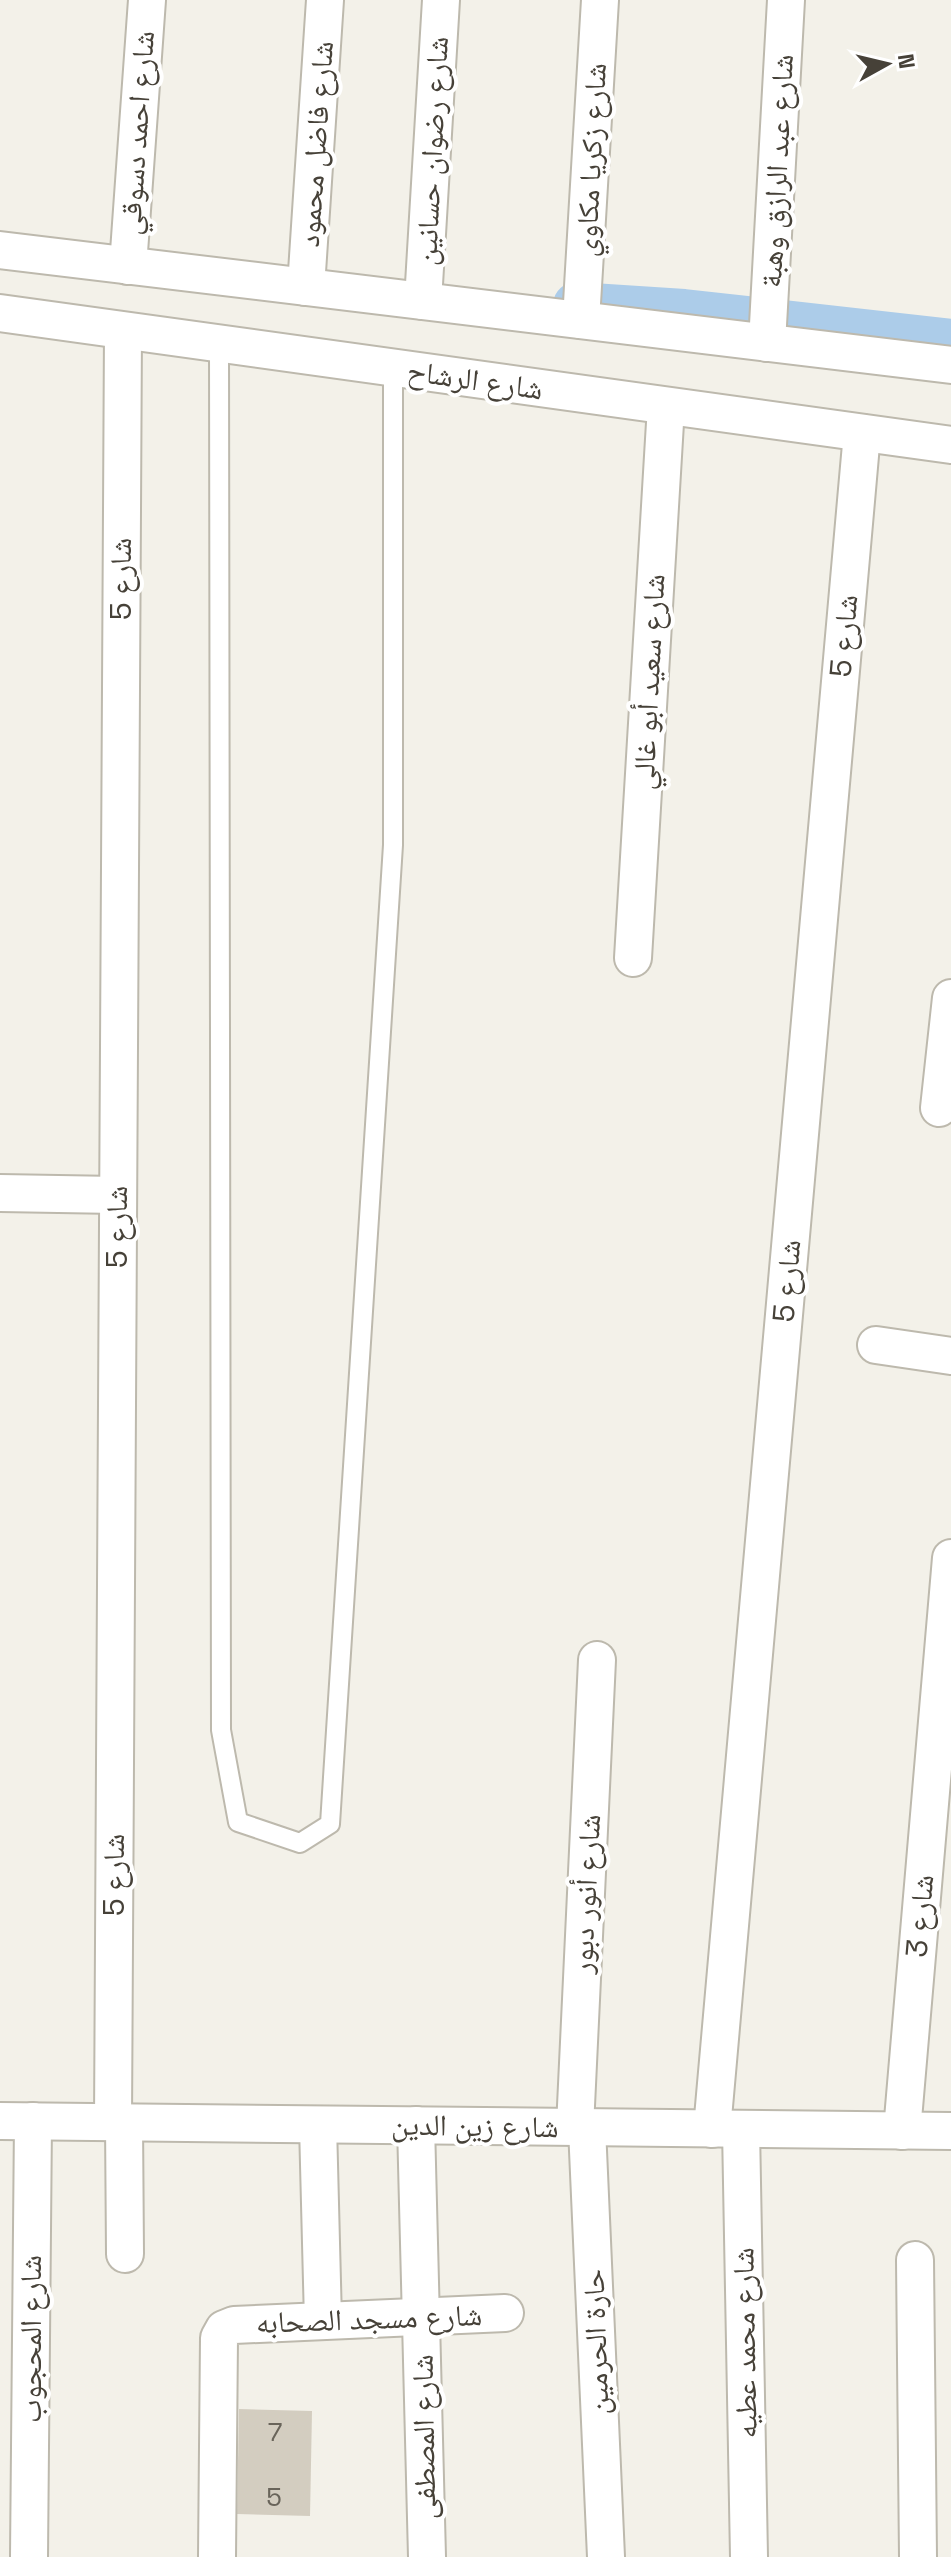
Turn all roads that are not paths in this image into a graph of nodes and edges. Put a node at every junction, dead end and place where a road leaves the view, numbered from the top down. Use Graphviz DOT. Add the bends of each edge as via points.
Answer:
graph roads {
  1 [pos="147,0"];
  2 [pos="325,0"];
  3 [pos="441,0"];
  4 [pos="600,0"];
  5 [pos="786,0"];
  6 [pos="0,250"];
  7 [pos="128,266"];
  8 [pos="306,287"];
  9 [pos="423,301"];
  10 [pos="0,313"];
  11 [pos="581,320"];
  12 [pos="123,331"];
  13 [pos="767,343"];
  14 [pos="219,345"];
  15 [pos="951,358"];
  16 [pos="951,364"];
  17 [pos="393,369"];
  18 [pos="666,406"];
  19 [pos="862,433"];
  20 [pos="951,445"];
  21 [pos="633,958"];
  22 [pos="951,998"];
  23 [pos="939,1108"];
  24 [pos="0,1193"];
  25 [pos="117,1195"];
  26 [pos="876,1345"];
  27 [pos="951,1356"];
  28 [pos="951,1558"];
  29 [pos="597,1660"];
  30 [pos="16,2121"];
  31 [pos="118,2122"];
  32 [pos="318,2125"];
  33 [pos="416,2125"];
  34 [pos="581,2128"];
  35 [pos="727,2129"];
  36 [pos="902,2131"];
  37 [pos="951,2131"];
  38 [pos="125,2254"];
  39 [pos="915,2260"];
  40 [pos="505,2313"];
  41 [pos="421,2317"];
  42 [pos="323,2321"];
  43 [pos="29,2557"];
  44 [pos="217,2557"];
  45 [pos="427,2557"];
  46 [pos="606,2557"];
  47 [pos="749,2557"];
  48 [pos="918,2557"];
  1 -- 7 [label="street, شارع احمد دسوقي"];
  2 -- 8 [label="street, شارع فاضل محمود"];
  3 -- 9 [label="street, شارع رضوان حسانين"];
  4 -- 11 [label="street, شارع زكريا مكاوي"];
  5 -- 13 [label="street, شارع عبد الرازق وهبة"];
  6 -- 7 [label="street"];
  7 -- 8 [label="street"];
  8 -- 9 [label="street"];
  9 -- 11 [label="street"];
  10 -- 12 [label="street, شارع الرشاح"];
  11 -- 13 [label="street"];
  12 -- 14 [label="street, شارع الرشاح"];
  12 -- 25 [label="street, شارع 5"];
  13 -- 16 [label="street"];
  14 -- 17 [label="street, شارع الرشاح"];
  14 -- 17 [label="lane" via="221,1730 238,1822 300,1843 330,1824 393,845"];
  15 -- 16 [label="street"];
  17 -- 18 [label="street, شارع الرشاح"];
  18 -- 19 [label="street, شارع الرشاح"];
  18 -- 21 [label="street, شارع سعيد أبو غالي"];
  19 -- 20 [label="street, شارع الرشاح"];
  19 -- 35 [label="street, شارع 5"];
  22 -- 23 [label="street"];
  24 -- 25 [label="street"];
  25 -- 31 [label="street, شارع 5"];
  26 -- 27 [label="street"];
  28 -- 36 [label="street, شارع 3"];
  29 -- 34 [label="street, شارع أنور دبور"];
  30 -- 31 [label="street, شارع زين الدين"];
  30 -- 43 [label="street, شارع المحجوب"];
  31 -- 32 [label="street, شارع زين الدين"];
  31 -- 38 [label="street, شارع 5"];
  32 -- 33 [label="street, شارع زين الدين"];
  32 -- 42 [label="street"];
  33 -- 34 [label="street, شارع زين الدين"];
  33 -- 41 [label="street, شارع المصطفى"];
  34 -- 35 [label="street, شارع زين الدين"];
  34 -- 46 [label="street, حارة الحرمين"];
  35 -- 36 [label="street, شارع زين الدين"];
  35 -- 47 [label="street, شارع محمد عطيه"];
  36 -- 37 [label="street, شارع زين الدين"];
  39 -- 48 [label="street"];
  40 -- 41 [label="street, شارع مسجد الصحابه"];
  41 -- 42 [label="street, شارع مسجد الصحابه"];
  41 -- 45 [label="street, شارع المصطفى"];
  42 -- 44 [label="street, شارع مسجد الصحابه" via="234,2325 220,2333"];
}
